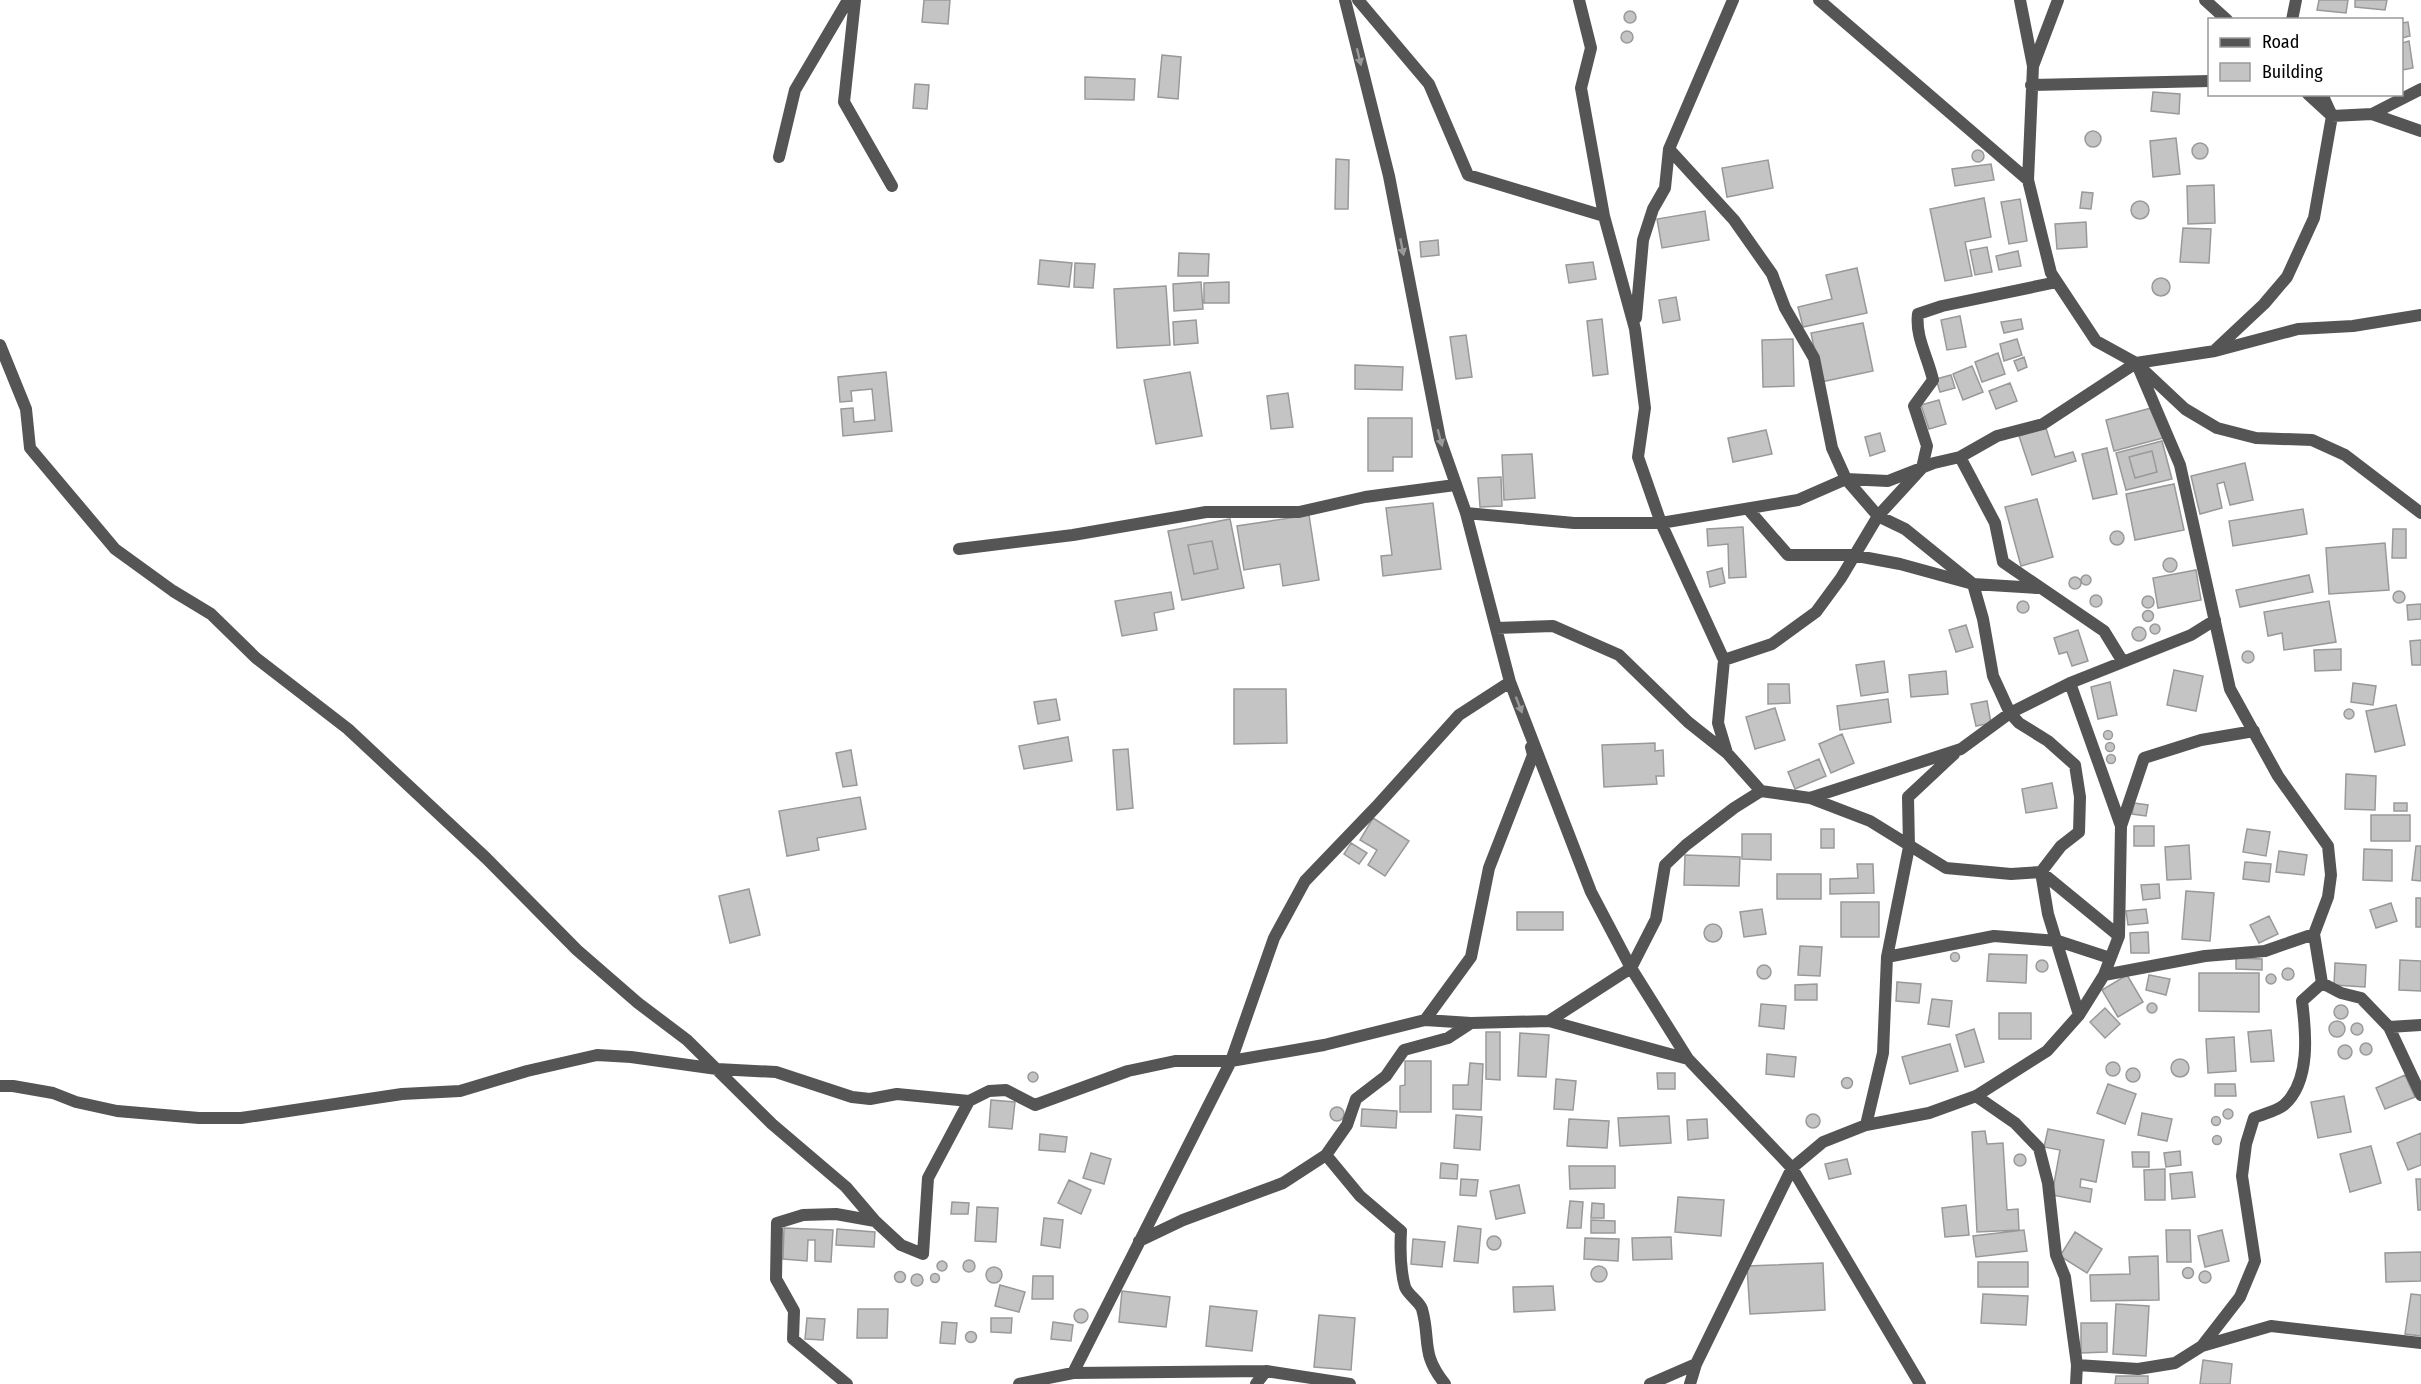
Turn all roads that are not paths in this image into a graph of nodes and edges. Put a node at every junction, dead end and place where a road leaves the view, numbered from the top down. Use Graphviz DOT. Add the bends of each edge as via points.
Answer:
graph roads {
  1 [pos="848,0"];
  2 [pos="855,0"];
  3 [pos="1345,0"];
  4 [pos="1358,0"];
  5 [pos="1579,0"];
  6 [pos="1733,0"];
  7 [pos="1819,0"];
  8 [pos="2020,0"];
  9 [pos="2058,0"];
  10 [pos="2205,0"];
  11 [pos="2296,0"];
  12 [pos="2225,18"];
  13 [pos="2292,18"];
  14 [pos="2032,66"];
  15 [pos="2208,81"];
  16 [pos="2031,85"];
  17 [pos="2421,89"];
  18 [pos="2310,96"];
  19 [pos="2323,96"];
  20 [pos="2372,114"];
  21 [pos="2332,116"];
  22 [pos="2421,131"];
  23 [pos="1669,149"];
  24 [pos="779,157"];
  25 [pos="2028,180"];
  26 [pos="892,186"];
  27 [pos="1604,216"];
  28 [pos="2057,282"];
  29 [pos="2421,315"];
  30 [pos="1635,329"];
  31 [pos="0,345"];
  32 [pos="2215,351"];
  33 [pos="2136,363"];
  34 [pos="1960,457"];
  35 [pos="1922,468"];
  36 [pos="1846,479"];
  37 [pos="1455,485"];
  38 [pos="1748,509"];
  39 [pos="1466,513"];
  40 [pos="2421,513"];
  41 [pos="1878,516"];
  42 [pos="1661,523"];
  43 [pos="959,549"];
  44 [pos="1852,555"];
  45 [pos="1972,584"];
  46 [pos="2037,588"];
  47 [pos="2215,620"];
  48 [pos="1496,628"];
  49 [pos="1725,660"];
  50 [pos="2123,662"];
  51 [pos="1510,682"];
  52 [pos="2070,683"];
  53 [pos="2010,713"];
  54 [pos="1528,730"];
  55 [pos="2254,731"];
  56 [pos="1961,749"];
  57 [pos="1726,753"];
  58 [pos="1761,791"];
  59 [pos="1810,798"];
  60 [pos="2121,826"];
  61 [pos="1909,847"];
  62 [pos="2041,872"];
  63 [pos="2314,934"];
  64 [pos="2119,936"];
  65 [pos="2058,941"];
  66 [pos="1887,957"];
  67 [pos="2110,958"];
  68 [pos="1631,968"];
  69 [pos="2104,975"];
  70 [pos="2322,983"];
  71 [pos="2079,1015"];
  72 [pos="1425,1020"];
  73 [pos="1549,1021"];
  74 [pos="1471,1023"];
  75 [pos="2421,1026"];
  76 [pos="2388,1027"];
  77 [pos="1688,1059"];
  78 [pos="1231,1061"];
  79 [pos="717,1069"];
  80 [pos="0,1086"];
  81 [pos="2421,1095"];
  82 [pos="1976,1096"];
  83 [pos="969,1101"];
  84 [pos="1866,1125"];
  85 [pos="1326,1155"];
  86 [pos="1792,1168"];
  87 [pos="874,1221"];
  88 [pos="1139,1241"];
  89 [pos="2421,1343"];
  90 [pos="2202,1346"];
  91 [pos="1696,1364"];
  92 [pos="2077,1365"];
  93 [pos="1266,1371"];
  94 [pos="1073,1373"];
  95 [pos="1137,1379"];
  96 [pos="846,1384"];
  97 [pos="1019,1384"];
  98 [pos="1256,1384"];
  99 [pos="1350,1384"];
  100 [pos="1444,1384"];
  101 [pos="1650,1384"];
  102 [pos="1690,1384"];
  103 [pos="1920,1384"];
  104 [pos="2076,1384"];
  1 -- 24 [label="street" via="795,90"];
  2 -- 26 [label="street" via="844,102"];
  3 -- 37 [label="street, one-way" via="1389,176 1440,439"];
  4 -- 27 [label="street" via="1429,84 1468,175"];
  5 -- 27 [label="street" via="1591,48 1581,88"];
  6 -- 23 [label="street"];
  7 -- 25 [label="street"];
  8 -- 14 [label="street"];
  9 -- 14 [label="street"];
  10 -- 12 [label="street"];
  11 -- 13 [label="street"];
  14 -- 16 [label="street"];
  15 -- 16 [label="street"];
  16 -- 25 [label="street"];
  17 -- 20 [label="street"];
  18 -- 21 [label="street"];
  19 -- 21 [label="street"];
  20 -- 21 [label="street"];
  20 -- 22 [label="street"];
  21 -- 32 [label="street" via="2314,218 2287,277"];
  23 -- 30 [label="street" via="1665,188 1643,240"];
  23 -- 36 [label="street" via="1734,220 1772,274 1785,309 1814,358 1832,448"];
  25 -- 28 [label="street" via="2051,273"];
  27 -- 30 [label="street"];
  28 -- 33 [label="street" via="2096,341"];
  28 -- 35 [label="street" via="1918,314 1916,331 1933,381 1914,406 1927,446"];
  29 -- 32 [label="street" via="2353,326 2298,329"];
  30 -- 42 [label="street" via="1645,408 1638,457"];
  31 -- 79 [label="street" via="26,409 30,448 116,549 172,591 211,614 256,658 348,729 486,858 577,950"];
  32 -- 33 [label="street"];
  33 -- 34 [label="street" via="2043,424 1997,436"];
  33 -- 40 [label="street" via="2185,409 2217,428 2256,438 2312,440 2345,455"];
  33 -- 47 [label="street" via="2180,465"];
  34 -- 35 [label="street"];
  34 -- 46 [label="street" via="1995,523 2003,562"];
  35 -- 36 [label="street" via="1888,481"];
  35 -- 41 [label="street"];
  36 -- 38 [label="street" via="1798,500"];
  36 -- 41 [label="street"];
  37 -- 39 [label="street"];
  37 -- 43 [label="street" via="1365,497 1299,512 1206,512 1073,536"];
  38 -- 42 [label="street"];
  38 -- 44 [label="street" via="1788,555"];
  39 -- 42 [label="street" via="1574,523"];
  39 -- 48 [label="street"];
  41 -- 44 [label="street"];
  41 -- 45 [label="street" via="1905,529"];
  42 -- 49 [label="street"];
  44 -- 45 [label="street"];
  44 -- 49 [label="street" via="1816,612 1772,644"];
  45 -- 46 [label="street"];
  45 -- 53 [label="street" via="1993,676"];
  46 -- 50 [label="street" via="2104,631"];
  47 -- 50 [label="street" via="2191,635"];
  47 -- 55 [label="street" via="2230,689"];
  48 -- 51 [label="street"];
  48 -- 57 [label="street" via="1553,626 1619,656"];
  49 -- 57 [label="street" via="1718,723"];
  50 -- 52 [label="street"];
  51 -- 54 [label="street, one-way"];
  51 -- 78 [label="street" via="1459,715 1305,881 1274,939"];
  52 -- 53 [label="street"];
  52 -- 60 [label="street"];
  53 -- 56 [label="street"];
  53 -- 62 [label="street" via="2075,765 2080,797 2079,832 2061,846"];
  54 -- 68 [label="street" via="1591,892"];
  54 -- 72 [label="street" via="1533,755 1489,868 1471,957"];
  55 -- 60 [label="street" via="2201,740 2144,758"];
  55 -- 63 [label="street" via="2278,776 2328,846 2328,897"];
  56 -- 59 [label="street"];
  56 -- 61 [label="street" via="1908,798"];
  57 -- 58 [label="street"];
  58 -- 59 [label="street"];
  58 -- 68 [label="street" via="1710,826 1665,865 1656,919"];
  59 -- 61 [label="street" via="1870,821"];
  60 -- 64 [label="street"];
  61 -- 62 [label="street" via="1946,868 2011,874"];
  61 -- 66 [label="street"];
  62 -- 64 [label="street"];
  62 -- 65 [label="street" via="2048,914"];
  63 -- 69 [label="street" via="2265,951 2205,956"];
  63 -- 70 [label="street"];
  64 -- 67 [label="street"];
  65 -- 66 [label="street" via="1994,936"];
  65 -- 67 [label="street"];
  65 -- 71 [label="street"];
  66 -- 84 [label="street" via="1883,1053"];
  67 -- 69 [label="street"];
  68 -- 73 [label="street"];
  68 -- 77 [label="street"];
  69 -- 71 [label="street"];
  70 -- 76 [label="street" via="2361,998"];
  70 -- 90 [label="street" via="2302,1001 2307,1045 2297,1084 2284,1105 2254,1118 2246,1144 2242,1176 2255,1261 2240,1297"];
  71 -- 82 [label="street" via="2047,1051"];
  72 -- 74 [label="street"];
  72 -- 78 [label="street" via="1324,1045"];
  73 -- 74 [label="street"];
  73 -- 77 [label="street"];
  74 -- 85 [label="street" via="1448,1038 1404,1050 1386,1076 1356,1099 1347,1125"];
  75 -- 76 [label="street"];
  76 -- 81 [label="street"];
  77 -- 86 [label="street"];
  78 -- 83 [label="street" via="1175,1061 1128,1071 1035,1105 1006,1090 989,1091"];
  78 -- 88 [label="street"];
  79 -- 80 [label="street" via="597,1055 460,1091 402,1094 241,1118 117,1111 53,1093"];
  79 -- 83 [label="street" via="776,1072 852,1097 870,1099 897,1094"];
  79 -- 87 [label="street" via="772,1124 846,1187"];
  82 -- 84 [label="street" via="1929,1113"];
  82 -- 92 [label="street" via="2015,1123 2039,1148 2048,1182 2056,1255 2065,1277"];
  83 -- 87 [label="street" via="928,1178 923,1254 901,1245"];
  84 -- 86 [label="street" via="1824,1142"];
  85 -- 88 [label="street" via="1283,1183 1183,1220"];
  85 -- 100 [label="street" via="1360,1196 1401,1231 1406,1288 1421,1308 1426,1349"];
  86 -- 91 [label="street"];
  86 -- 103 [label="street"];
  87 -- 96 [label="street" via="836,1214 803,1215 777,1223 776,1279 794,1311 793,1339"];
  88 -- 94 [label="street"];
  89 -- 90 [label="street" via="2271,1326"];
  90 -- 92 [label="street" via="2175,1363 2138,1369"];
  91 -- 101 [label="street"];
  91 -- 102 [label="street"];
  92 -- 104 [label="street"];
  93 -- 95 [label="street"];
  93 -- 98 [label="street"];
  93 -- 99 [label="street"];
  94 -- 95 [label="street"];
  94 -- 97 [label="street"];
}
